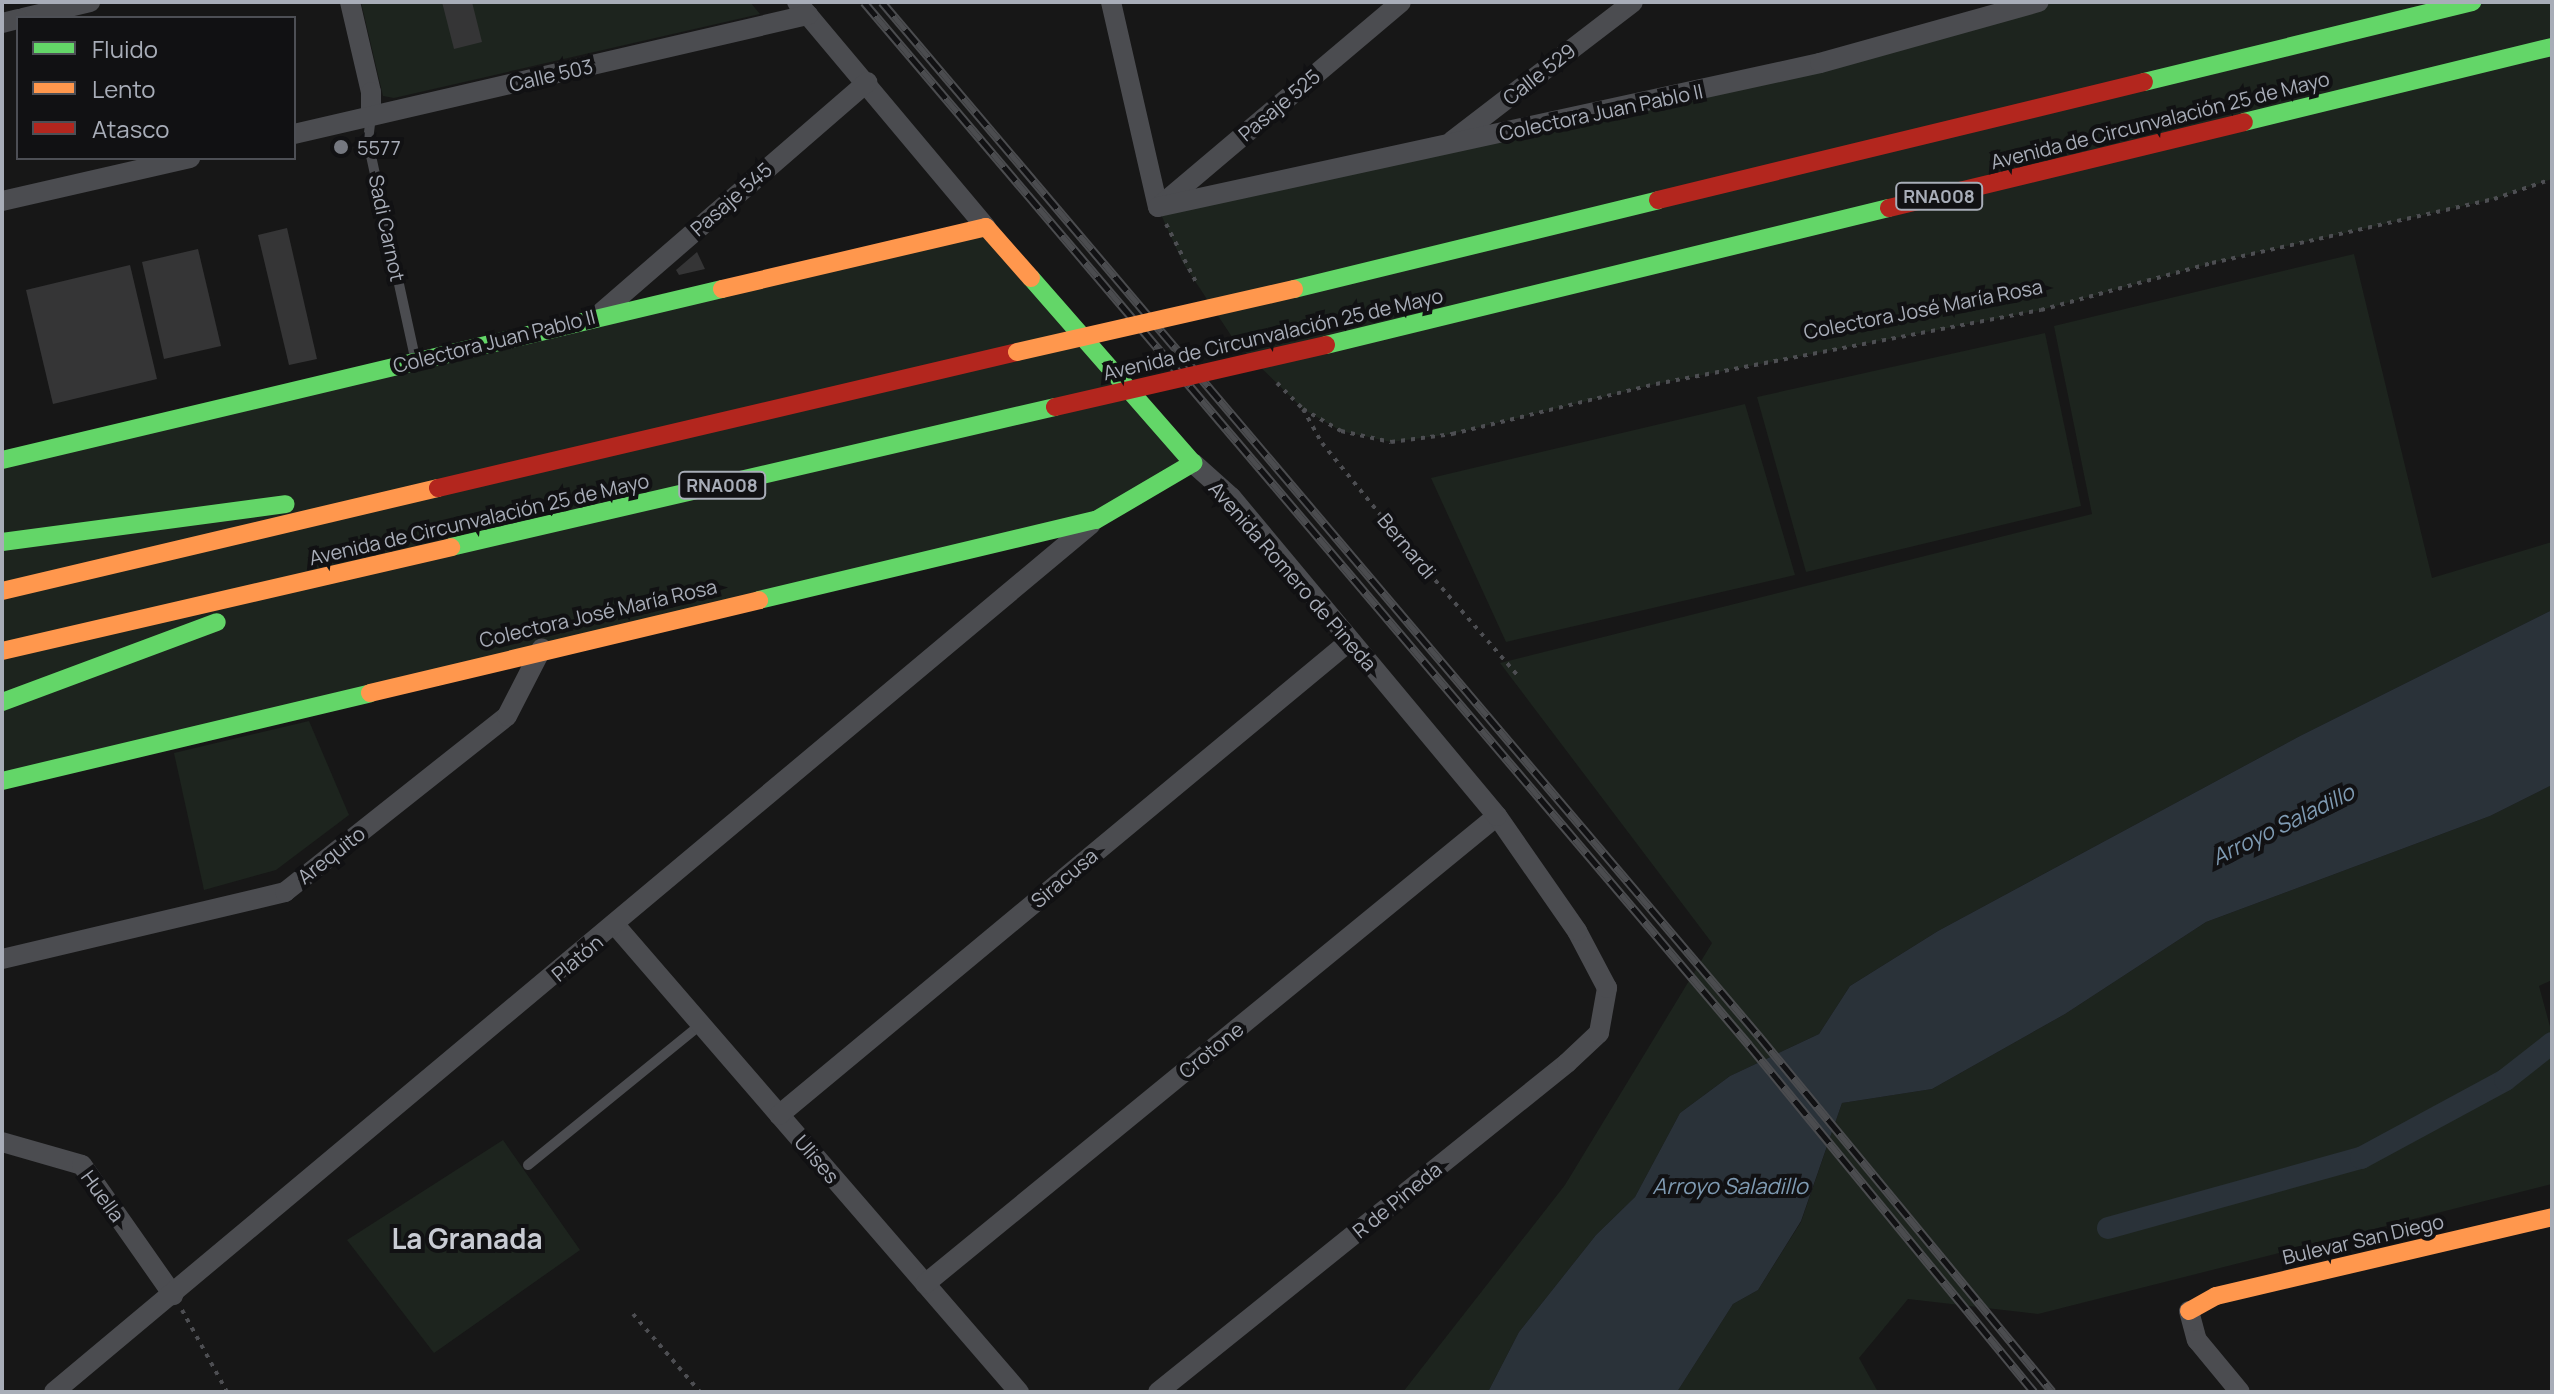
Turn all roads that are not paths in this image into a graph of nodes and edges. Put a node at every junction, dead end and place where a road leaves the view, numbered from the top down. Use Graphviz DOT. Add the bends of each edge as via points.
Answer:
graph roads {
  1 [pos="90,2"];
  2 [pos="350,2"];
  3 [pos="1111,2"];
  4 [pos="1401,2"];
  5 [pos="1633,2"];
  6 [pos="2039,2"];
  7 [pos="2472,2"];
  8 [pos="802,9"];
  9 [pos="33,16"];
  10 [pos="2552,47"];
  11 [pos="867,82"];
  12 [pos="371,116"];
  13 [pos="296,134"];
  14 [pos="1446,146"];
  15 [pos="181,160"];
  16 [pos="2,201"];
  17 [pos="1158,207"];
  18 [pos="986,227"];
  19 [pos="596,317"];
  20 [pos="415,360"];
  21 [pos="595,455"];
  22 [pos="2,460"];
  23 [pos="1193,463"];
  24 [pos="1096,520"];
  25 [pos="2,542"];
  26 [pos="388,562"];
  27 [pos="2,591"];
  28 [pos="1350,641"];
  29 [pos="542,648"];
  30 [pos="2,651"];
  31 [pos="2,702"];
  32 [pos="2,781"];
  33 [pos="1497,816"];
  34 [pos="616,926"];
  35 [pos="2,959"];
  36 [pos="1607,988"];
  37 [pos="700,1025"];
  38 [pos="779,1115"];
  39 [pos="2,1142"];
  40 [pos="528,1165"];
  41 [pos="2552,1217"];
  42 [pos="925,1284"];
  43 [pos="173,1295"];
  44 [pos="2189,1311"];
  45 [pos="54,1392"];
  46 [pos="1019,1392"];
  47 [pos="1158,1392"];
  48 [pos="2240,1392"];
  1 -- 9 [label="street"];
  2 -- 12 [label="street, Sadi Carnot" via="371,92"];
  3 -- 17 [label="street"];
  4 -- 17 [label="street, Pasaje 525"];
  5 -- 14 [label="street, Calle 529"];
  6 -- 14 [label="street, Colectora Juan Pablo II" via="1820,63"];
  7 -- 21 [label="main road, Avenida de Circunvalación 25 de Mayo, bridge"];
  8 -- 11 [label="street, Avenida Romero de Pineda"];
  8 -- 12 [label="street, Calle 503"];
  10 -- 26 [label="main road, Avenida de Circunvalación 25 de Mayo / RNA008, bridge" via="1326,345"];
  11 -- 18 [label="street, Avenida Romero de Pineda"];
  11 -- 19 [label="street, Pasaje 545"];
  12 -- 13 [label="street, Calle 503"];
  12 -- 20 [label="lane, Sadi Carnot" via="368,142"];
  14 -- 17 [label="street, Colectora Juan Pablo II"];
  15 -- 16 [label="street"];
  18 -- 19 [label="main road, Colectora Juan Pablo II"];
  18 -- 23 [label="main road, Avenida Romero de Pineda"];
  19 -- 20 [label="main road, Colectora Juan Pablo II"];
  20 -- 22 [label="main road, Colectora Juan Pablo II"];
  21 -- 25 [label="main road"];
  21 -- 27 [label="main road, Avenida de Circunvalación 25 de Mayo"];
  23 -- 24 [label="main road, Colectora José María Rosa"];
  23 -- 28 [label="street, Avenida Romero de Pineda" via="1231,497"];
  24 -- 29 [label="main road, Colectora José María Rosa"];
  24 -- 34 [label="street, Platón"];
  26 -- 30 [label="main road, Avenida de Circunvalación 25 de Mayo / RNA008"];
  26 -- 31 [label="main road"];
  28 -- 33 [label="street, Avenida Romero de Pineda"];
  28 -- 38 [label="street, Siracusa"];
  29 -- 32 [label="main road, Colectora José María Rosa"];
  29 -- 35 [label="street, Arequito" via="507,716 285,892"];
  33 -- 36 [label="street, Avenida Romero de Pineda" via="1577,931"];
  33 -- 42 [label="street, Crotone"];
  34 -- 37 [label="street, Ulises"];
  34 -- 43 [label="street, Platón"];
  36 -- 47 [label="street, R de Pineda" via="1599,1033 1567,1063"];
  37 -- 38 [label="street, Ulises"];
  37 -- 40 [label="lane"];
  38 -- 42 [label="street, Ulises"];
  39 -- 43 [label="street, Huella" via="82,1165"];
  41 -- 44 [label="main road, Bulevar San Diego" via="2216,1296"];
  42 -- 46 [label="street, Ulises"];
  43 -- 45 [label="street, Platón"];
  44 -- 48 [label="street" via="2197,1340"];
}
